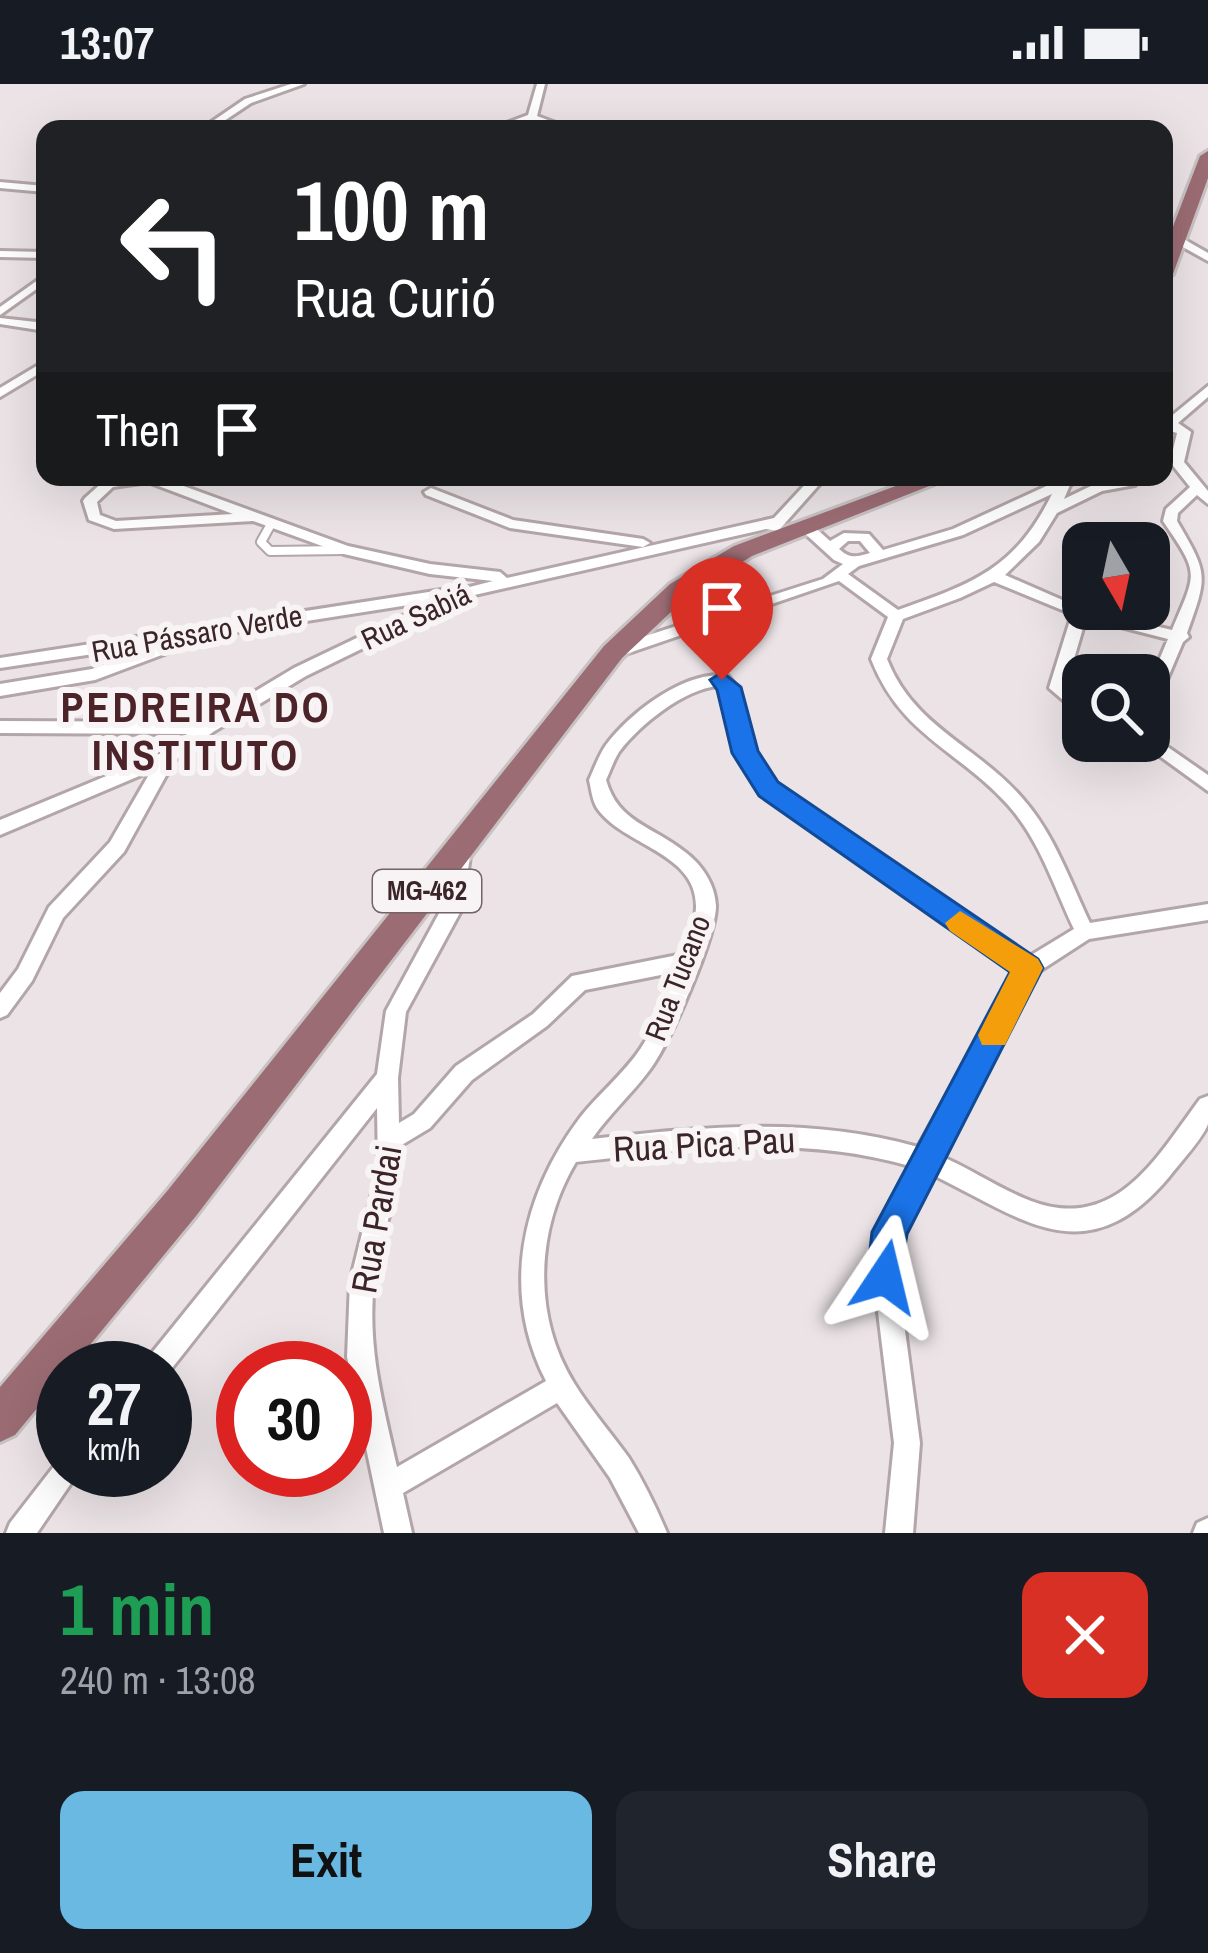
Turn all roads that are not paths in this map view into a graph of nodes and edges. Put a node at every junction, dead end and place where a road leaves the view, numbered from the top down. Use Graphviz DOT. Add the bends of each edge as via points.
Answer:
graph roads {
  1 [pos="300,84"];
  2 [pos="541,84"];
  3 [pos="532,116"];
  4 [pos="220,120"];
  5 [pos="521,120"];
  6 [pos="543,120"];
  7 [pos="1208,156"];
  8 [pos="0,185"];
  9 [pos="36,188"];
  10 [pos="1176,239"];
  11 [pos="1173,247"];
  12 [pos="0,254"];
  13 [pos="36,255"];
  14 [pos="1208,258"];
  15 [pos="36,285"];
  16 [pos="0,311"];
  17 [pos="0,321"];
  18 [pos="36,326"];
  19 [pos="36,371"];
  20 [pos="1208,389"];
  21 [pos="0,393"];
  22 [pos="1173,418"];
  23 [pos="1173,426"];
  24 [pos="107,486"];
  25 [pos="171,486"];
  26 [pos="813,486"];
  27 [pos="924,486"];
  28 [pos="1057,486"];
  29 [pos="1066,486"];
  30 [pos="1109,486"];
  31 [pos="430,492"];
  32 [pos="1203,494"];
  33 [pos="1052,510"];
  34 [pos="254,517"];
  35 [pos="271,524"];
  36 [pos="852,525"];
  37 [pos="782,530"];
  38 [pos="678,543"];
  39 [pos="833,546"];
  40 [pos="344,550"];
  41 [pos="879,554"];
  42 [pos="854,563"];
  43 [pos="841,576"];
  44 [pos="512,578"];
  45 [pos="999,578"];
  46 [pos="465,592"];
  47 [pos="1062,604"];
  48 [pos="896,616"];
  49 [pos="1153,630"];
  50 [pos="198,632"];
  51 [pos="1181,637"];
  52 [pos="613,652"];
  53 [pos="1170,660"];
  54 [pos="0,663"];
  55 [pos="0,690"];
  56 [pos="0,727"];
  57 [pos="206,728"];
  58 [pos="1170,756"];
  59 [pos="168,757"];
  60 [pos="1208,784"];
  61 [pos="0,828"];
  62 [pos="462,845"];
  63 [pos="1206,916"];
  64 [pos="1085,932"];
  65 [pos="686,962"];
  66 [pos="1028,968"];
  67 [pos="0,1010"];
  68 [pos="387,1078"];
  69 [pos="1208,1106"];
  70 [pos="392,1139"];
  71 [pos="568,1152"];
  72 [pos="924,1159"];
  73 [pos="178,1341"];
  74 [pos="558,1388"];
  75 [pos="0,1420"];
  76 [pos="388,1487"];
  77 [pos="47,1497"];
  78 [pos="20,1533"];
  79 [pos="398,1533"];
  80 [pos="653,1533"];
  81 [pos="898,1533"];
  1 -- 4 [label="street"];
  2 -- 3 [label="street"];
  3 -- 5 [label="street"];
  3 -- 6 [label="street"];
  7 -- 10 [label="main road"];
  8 -- 9 [label="street"];
  10 -- 11 [label="main road"];
  10 -- 14 [label="street"];
  12 -- 13 [label="street"];
  15 -- 16 [label="street"];
  17 -- 18 [label="street"];
  19 -- 21 [label="street"];
  20 -- 22 [label="street"];
  23 -- 32 [label="street" via="1184,432 1177,462"];
  24 -- 34 [label="street" via="90,501 94,517 114,525"];
  25 -- 34 [label="street"];
  26 -- 37 [label="street"];
  27 -- 36 [label="main road, MG-462"];
  28 -- 41 [label="street" via="958,532"];
  29 -- 33 [label="street"];
  30 -- 33 [label="street"];
  31 -- 38 [label="street" via="510,524 599,541"];
  32 -- 51 [label="street" via="1171,512 1200,568"];
  33 -- 45 [label="street"];
  34 -- 35 [label="street"];
  35 -- 40 [label="street"];
  35 -- 40 [label="lane" via="261,542 270,551"];
  36 -- 37 [label="main road, MG-462"];
  36 -- 39 [label="street"];
  36 -- 41 [label="street"];
  37 -- 38 [label="street, Rua Sabiá"];
  37 -- 39 [label="street"];
  37 -- 52 [label="main road, MG-462" via="679,590"];
  38 -- 44 [label="street, Rua Sabiá"];
  39 -- 42 [label="street"];
  40 -- 44 [label="street"];
  41 -- 42 [label="street"];
  42 -- 43 [label="street"];
  43 -- 48 [label="street"];
  43 -- 52 [label="street"];
  44 -- 46 [label="street, Rua Sabiá"];
  45 -- 47 [label="street"];
  45 -- 48 [label="street"];
  46 -- 50 [label="street, Rua Pássaro Verde"];
  46 -- 57 [label="street, Rua Sabiá"];
  48 -- 64 [label="street" via="879,659 893,691 1023,811"];
  49 -- 51 [label="street"];
  50 -- 54 [label="street, Rua Pássaro Verde"];
  50 -- 55 [label="street" via="95,674"];
  51 -- 53 [label="street"];
  52 -- 62 [label="main road, MG-462"];
  56 -- 57 [label="street"];
  57 -- 59 [label="street, Rua Sabiá"];
  58 -- 60 [label="street"];
  59 -- 61 [label="street"];
  59 -- 67 [label="street, Rua Sabiá" via="117,847 56,913"];
  62 -- 68 [label="street, Rua Pardai" via="453,907 396,1011"];
  62 -- 75 [label="main road, MG-462"];
  63 -- 64 [label="street"];
  64 -- 66 [label="street"];
  65 -- 66 [label="street, Rua Tucano" via="704,920 703,880 607,811 598,777 654,709 698,683 722,680 745,753 769,789"];
  65 -- 70 [label="street" via="579,982"];
  65 -- 71 [label="street, Rua Tucano" via="644,1062"];
  66 -- 72 [label="street"];
  68 -- 70 [label="street, Rua Pardai"];
  68 -- 73 [label="street"];
  69 -- 72 [label="street, Rua Pica Pau" via="1129,1200 1094,1219 1045,1216"];
  70 -- 76 [label="street, Rua Pardai" via="359,1323"];
  71 -- 72 [label="street, Rua Pica Pau" via="777,1136"];
  71 -- 74 [label="street, Rua Tucano" via="532,1240 538,1329"];
  72 -- 81 [label="street" via="883,1255 908,1443"];
  74 -- 76 [label="street"];
  74 -- 80 [label="street, Rua Tucano" via="634,1487"];
  76 -- 79 [label="street, Rua Pardai"];
  77 -- 78 [label="street"];
}
